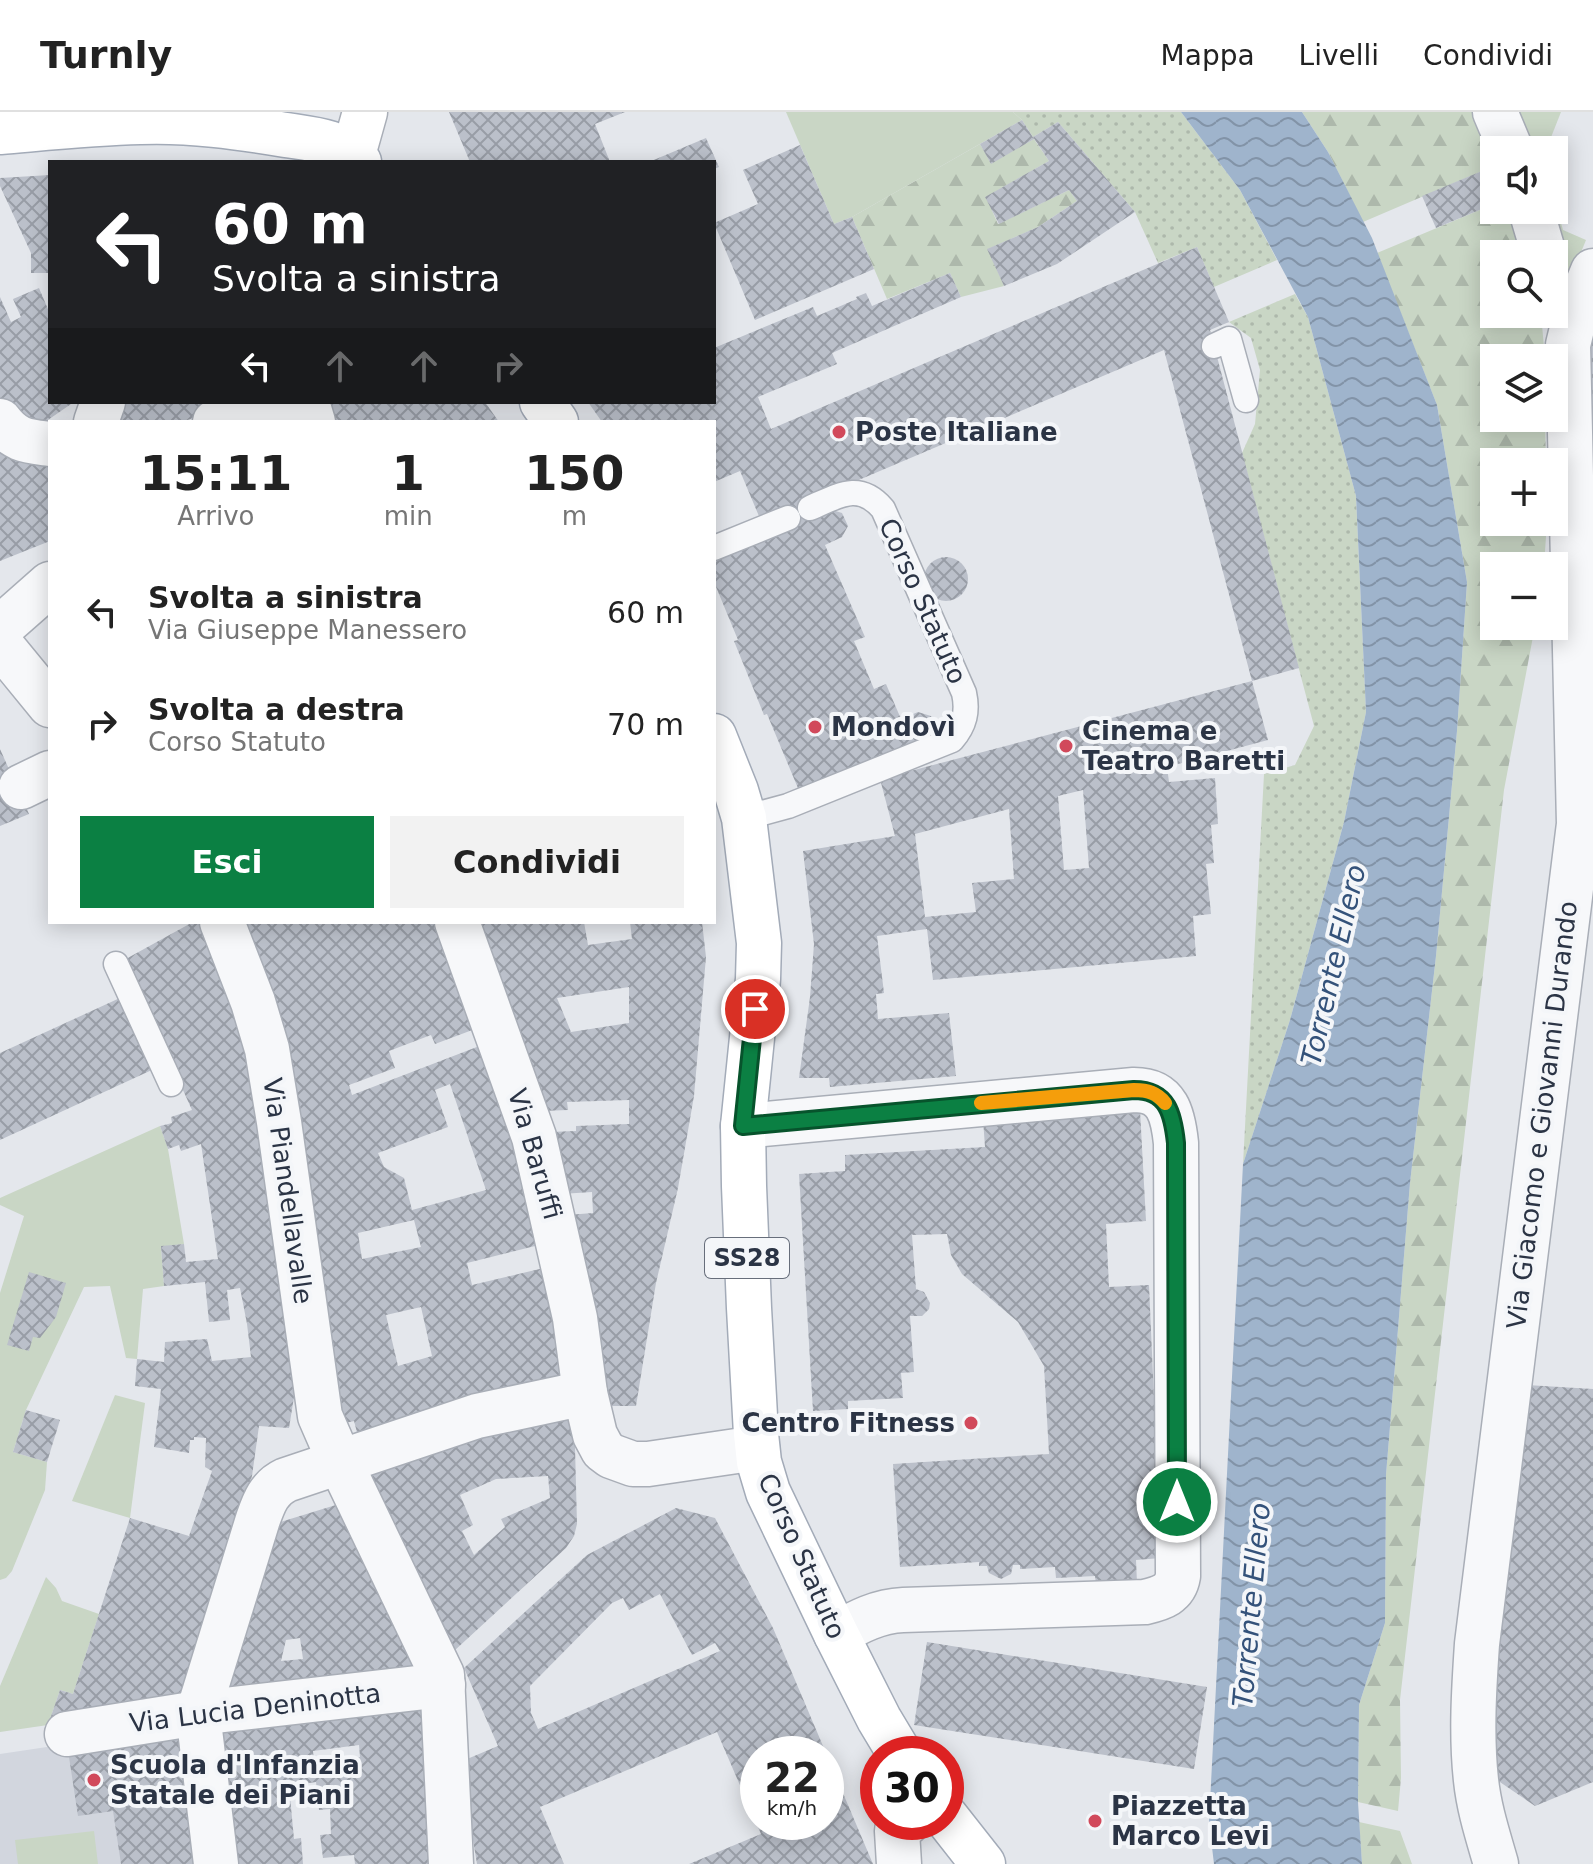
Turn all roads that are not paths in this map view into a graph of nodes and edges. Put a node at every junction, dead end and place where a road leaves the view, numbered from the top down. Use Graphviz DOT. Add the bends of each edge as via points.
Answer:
graph roads {
  1 [pos="365,112"];
  2 [pos="1495,112"];
  3 [pos="0,132"];
  4 [pos="1505,136"];
  5 [pos="351,160"];
  6 [pos="1593,271"];
  7 [pos="1568,345"];
  8 [pos="1214,346"];
  9 [pos="1246,400"];
  10 [pos="274,404"];
  11 [pos="222,420"];
  12 [pos="0,421"];
  13 [pos="48,444"];
  14 [pos="716,547"];
  15 [pos="48,586"];
  16 [pos="0,628"];
  17 [pos="0,644"];
  18 [pos="48,703"];
  19 [pos="716,741"];
  20 [pos="744,818"];
  21 [pos="223,924"];
  22 [pos="458,924"];
  23 [pos="116,964"];
  24 [pos="171,1084"];
  25 [pos="743,1126"];
  26 [pos="585,1393"];
  27 [pos="757,1448"];
  28 [pos="340,1462"];
  29 [pos="836,1634"];
  30 [pos="443,1685"];
  31 [pos="198,1713"];
  32 [pos="67,1734"];
  33 [pos="889,1736"];
  34 [pos="898,1840"];
  35 [pos="964,1840"];
  36 [pos="216,1864"];
  37 [pos="451,1864"];
  38 [pos="899,1864"];
  39 [pos="983,1864"];
  40 [pos="1496,1864"];
  1 -- 5 [label="main road"];
  2 -- 4 [label="street"];
  3 -- 5 [label="main road" via="185,122 317,140 330,143"];
  6 -- 7 [label="street, Via Giacomo e Giovanni Durando"];
  7 -- 40 [label="street, Via Giacomo e Giovanni Durando" via="1579,824 1477,1644 1475,1776"];
  8 -- 9 [label="lane" via="1229,339"];
  10 -- 11 [label="street"];
  12 -- 13 [label="street" via="16,437"];
  14 -- 20 [label="lane, Corso Statuto" via="844,494 856,492 875,500 967,706 961,730 952,740 788,806"];
  15 -- 16 [label="street"];
  17 -- 18 [label="street"];
  19 -- 20 [label="main road, Corso Statuto / SS28"];
  20 -- 25 [label="main road, Corso Statuto / SS28" via="759,952"];
  21 -- 28 [label="street, Via Piandellavalle" via="263,1033 320,1416"];
  22 -- 26 [label="street, Via Baruffi" via="540,1160 575,1318"];
  23 -- 24 [label="lane"];
  25 -- 27 [label="main road, Corso Statuto / SS28"];
  25 -- 29 [label="street" via="1146,1090 1159,1096 1174,1127 1176,1586 1170,1594 1145,1602 897,1610 873,1615"];
  26 -- 27 [label="street, Via Baruffi" via="599,1443 620,1461 648,1464"];
  26 -- 28 [label="street" via="477,1416"];
  27 -- 29 [label="main road, Corso Statuto / SS28" via="768,1492"];
  28 -- 30 [label="street, Via Piandellavalle"];
  28 -- 31 [label="street" via="286,1480 267,1496"];
  29 -- 33 [label="main road, Corso Statuto / SS28"];
  30 -- 31 [label="street, Via Lucia Deninotta"];
  30 -- 37 [label="street, Via Piandellavalle"];
  31 -- 32 [label="street, Via Lucia Deninotta"];
  31 -- 36 [label="street"];
  34 -- 38 [label="street"];
  35 -- 39 [label="main road"];
}
